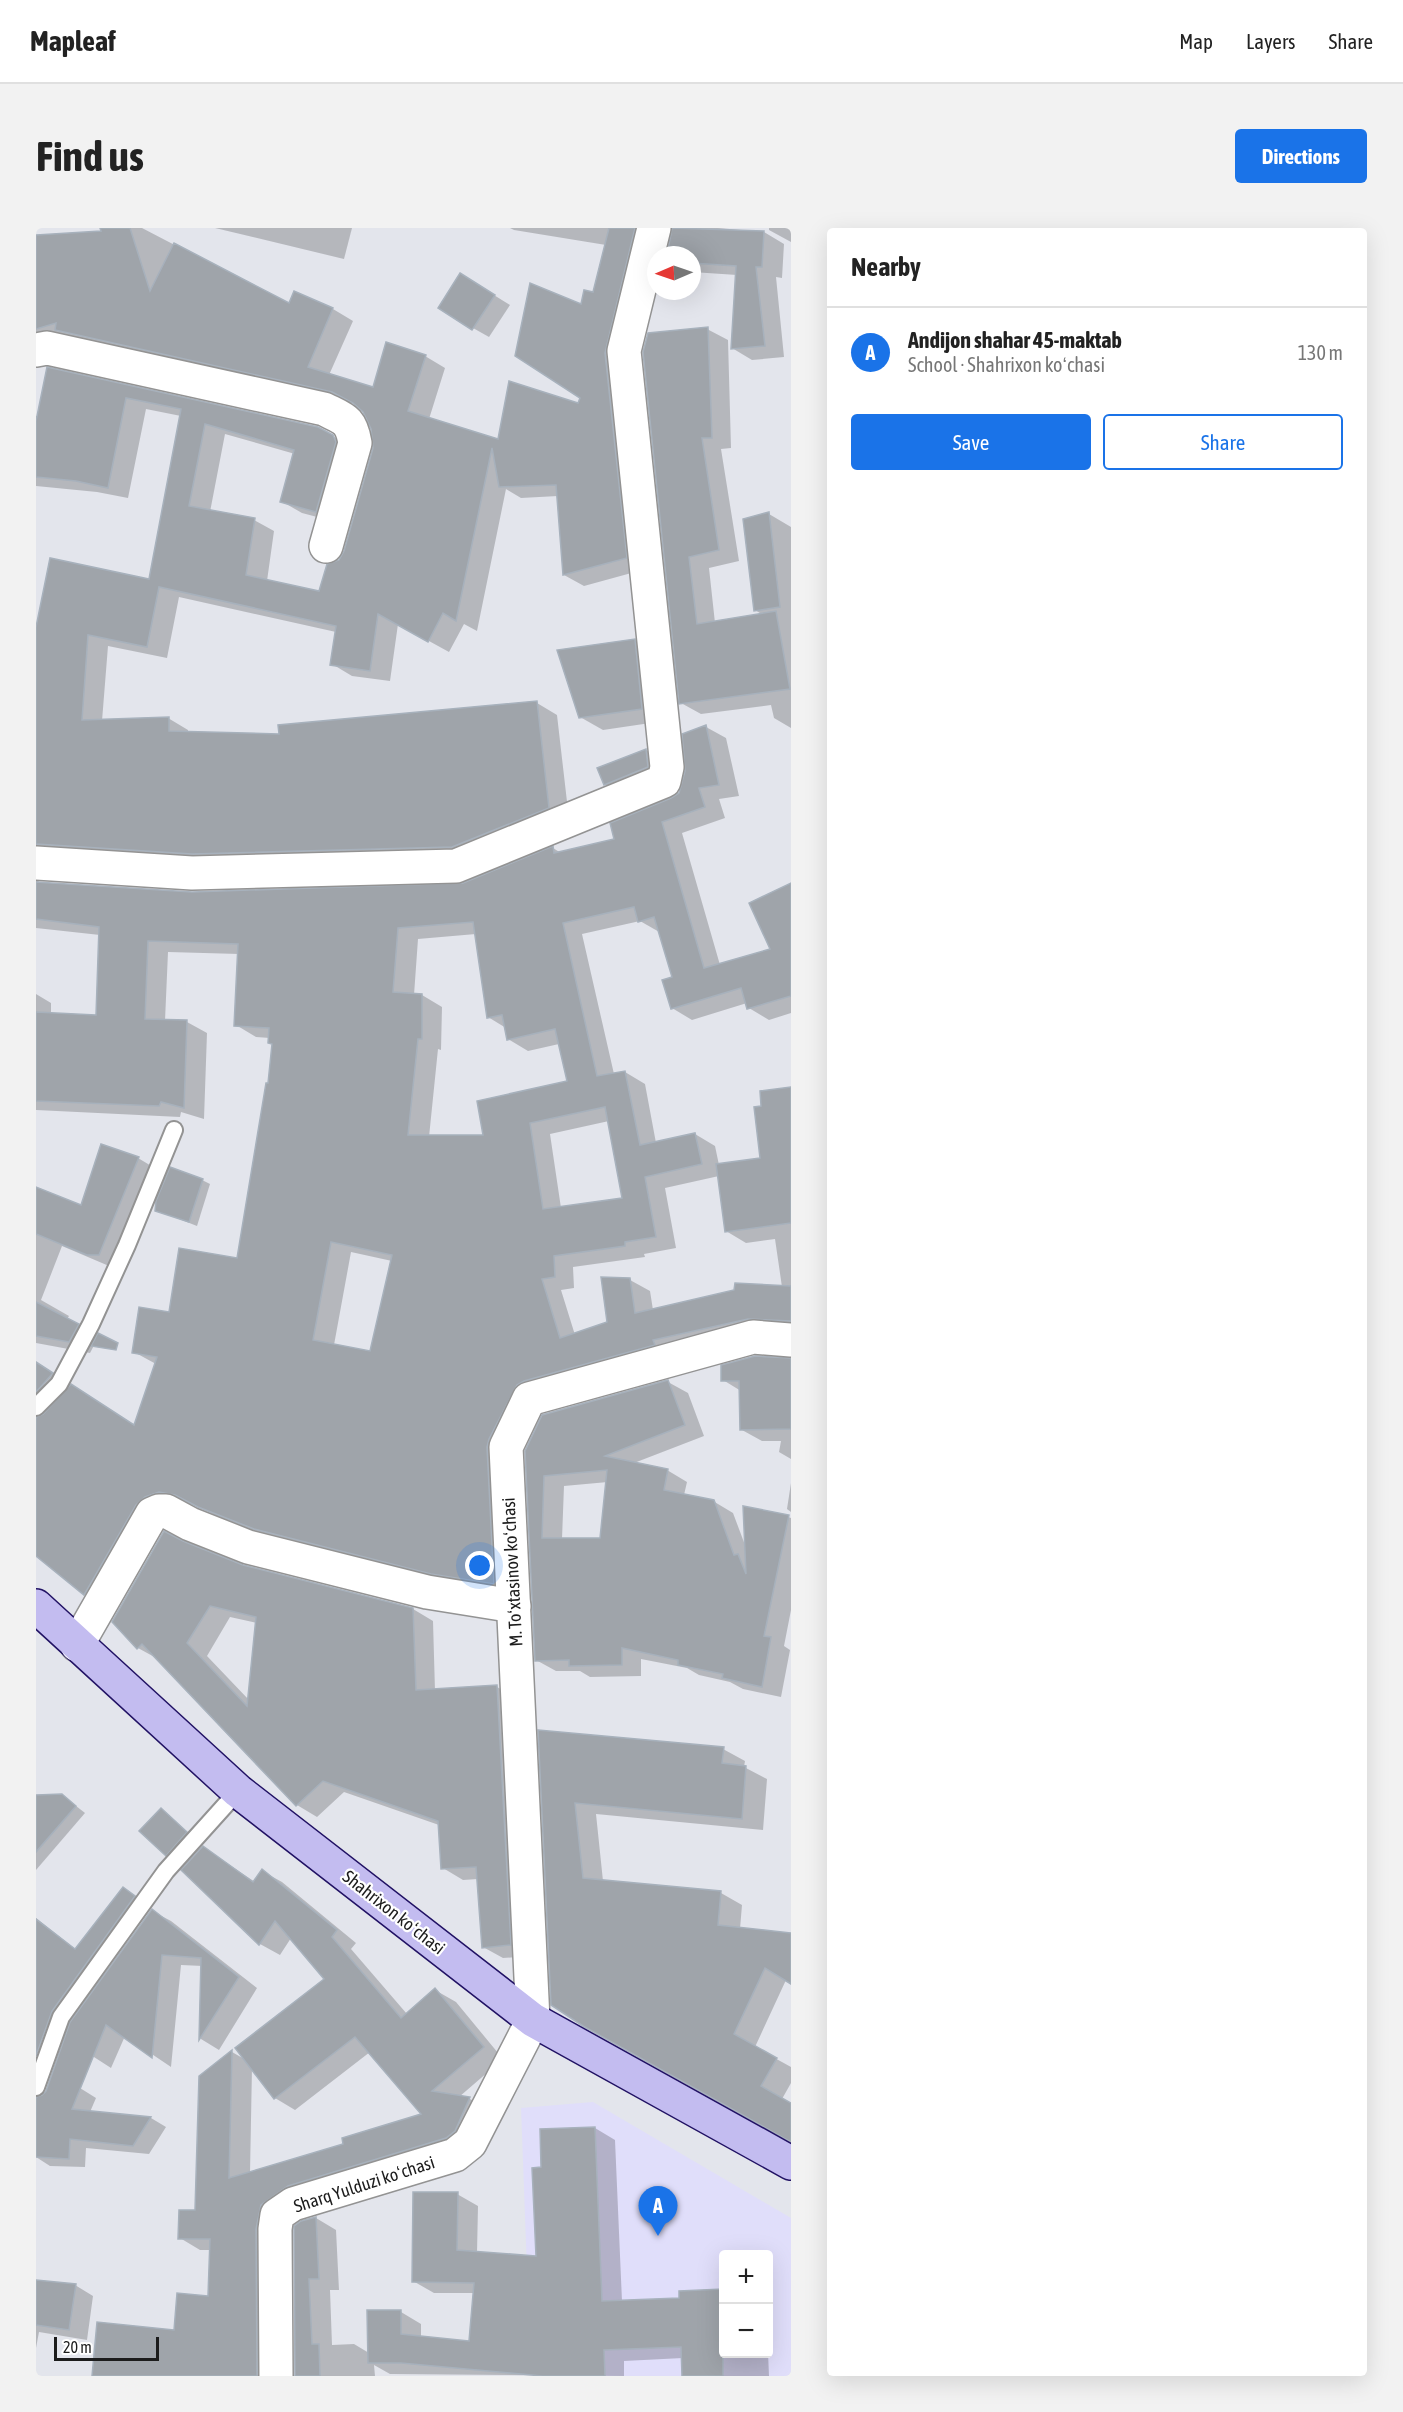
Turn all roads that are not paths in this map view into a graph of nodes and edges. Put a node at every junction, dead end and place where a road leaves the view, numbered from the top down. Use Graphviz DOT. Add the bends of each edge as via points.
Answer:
graph roads {
  1 [pos="654,228"];
  2 [pos="36,350"];
  3 [pos="326,546"];
  4 [pos="36,863"];
  5 [pos="174,1130"];
  6 [pos="791,1340"];
  7 [pos="36,1407"];
  8 [pos="36,1605"];
  9 [pos="514,1606"];
  10 [pos="77,1646"];
  11 [pos="238,1791"];
  12 [pos="533,2020"];
  13 [pos="36,2087"];
  14 [pos="791,2163"];
  15 [pos="276,2376"];
  1 -- 4 [label="street" via="624,351 668,767 664,781 456,866 192,873"];
  2 -- 3 [label="street" via="47,348 324,409 347,420 355,442"];
  5 -- 7 [label="lane" via="91,1324 59,1384"];
  6 -- 9 [label="street, M. Toʻxtasinov koʻchasi" via="753,1337 529,1400 506,1447"];
  8 -- 10 [label="street, Shahrixon koʻchasi"];
  9 -- 10 [label="street" via="428,1592 248,1547 159,1510 152,1514"];
  9 -- 12 [label="street, M. Toʻxtasinov koʻchasi"];
  10 -- 11 [label="street, Shahrixon koʻchasi"];
  11 -- 12 [label="street, Shahrixon koʻchasi"];
  11 -- 13 [label="lane" via="166,1871 62,2017"];
  12 -- 14 [label="street, Shahrixon koʻchasi"];
  12 -- 15 [label="street, Sharq Yulduzi koʻchasi" via="470,2143 455,2155 293,2204 277,2215"];
}
